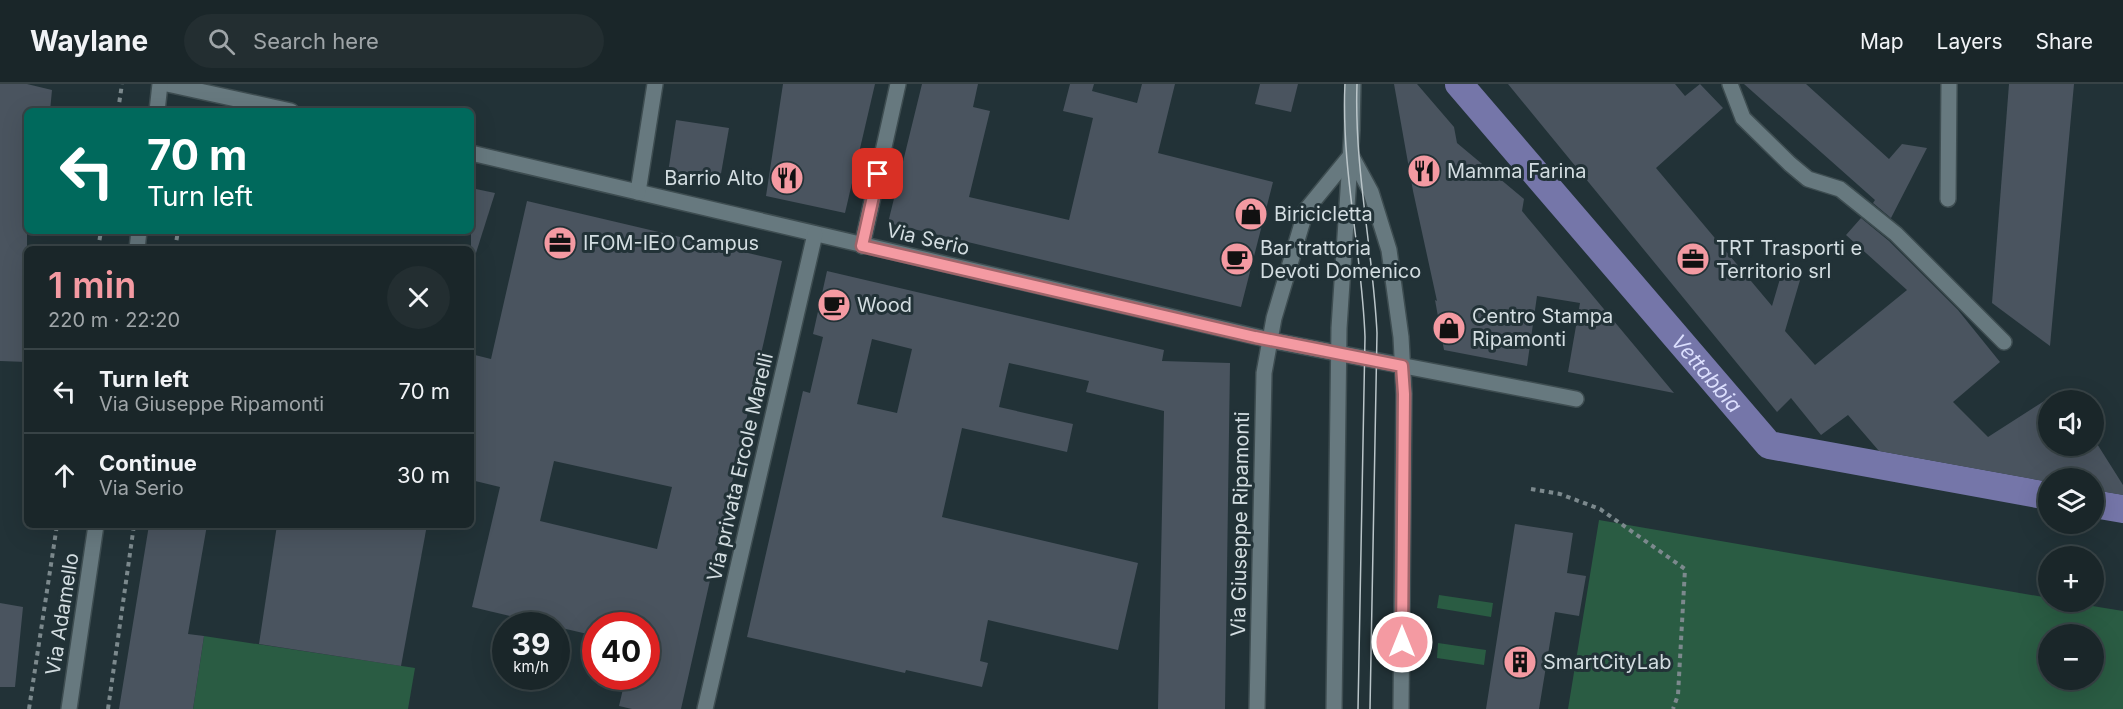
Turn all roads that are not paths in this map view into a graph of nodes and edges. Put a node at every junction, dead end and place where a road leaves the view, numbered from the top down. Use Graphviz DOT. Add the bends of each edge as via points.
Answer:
graph roads {
  1 [pos="160,84"];
  2 [pos="167,84"];
  3 [pos="655,84"];
  4 [pos="898,84"];
  5 [pos="1353,84"];
  6 [pos="1730,84"];
  7 [pos="1949,84"];
  8 [pos="157,108"];
  9 [pos="277,108"];
  10 [pos="474,154"];
  11 [pos="1351,155"];
  12 [pos="638,192"];
  13 [pos="1948,199"];
  14 [pos="815,234"];
  15 [pos="862,246"];
  16 [pos="1270,340"];
  17 [pos="2004,342"];
  18 [pos="1339,354"];
  19 [pos="1402,366"];
  20 [pos="1576,399"];
  21 [pos="96,528"];
  22 [pos="69,709"];
  23 [pos="705,709"];
  24 [pos="1257,709"];
  25 [pos="1334,709"];
  26 [pos="1401,709"];
  1 -- 8 [label="street"];
  2 -- 9 [label="street"];
  3 -- 12 [label="street"];
  4 -- 15 [label="street"];
  5 -- 11 [label="street"];
  6 -- 17 [label="street" via="1743,118 1790,164 1808,179 1840,189 1896,234"];
  7 -- 13 [label="street"];
  10 -- 12 [label="street, Via Serio"];
  11 -- 16 [label="street, Via Giuseppe Ripamonti" via="1306,210"];
  11 -- 18 [label="street"];
  11 -- 19 [label="street" via="1371,192 1389,250"];
  12 -- 14 [label="street, Via Serio"];
  14 -- 15 [label="street, Via Serio"];
  14 -- 23 [label="street, Via privata Ercole Marelli"];
  15 -- 16 [label="street, Via Serio"];
  16 -- 18 [label="street"];
  16 -- 24 [label="street, Via Giuseppe Ripamonti" via="1264,373"];
  18 -- 19 [label="street"];
  18 -- 25 [label="street"];
  19 -- 20 [label="street"];
  19 -- 26 [label="street"];
  21 -- 22 [label="street, Via Adamello"];
}
